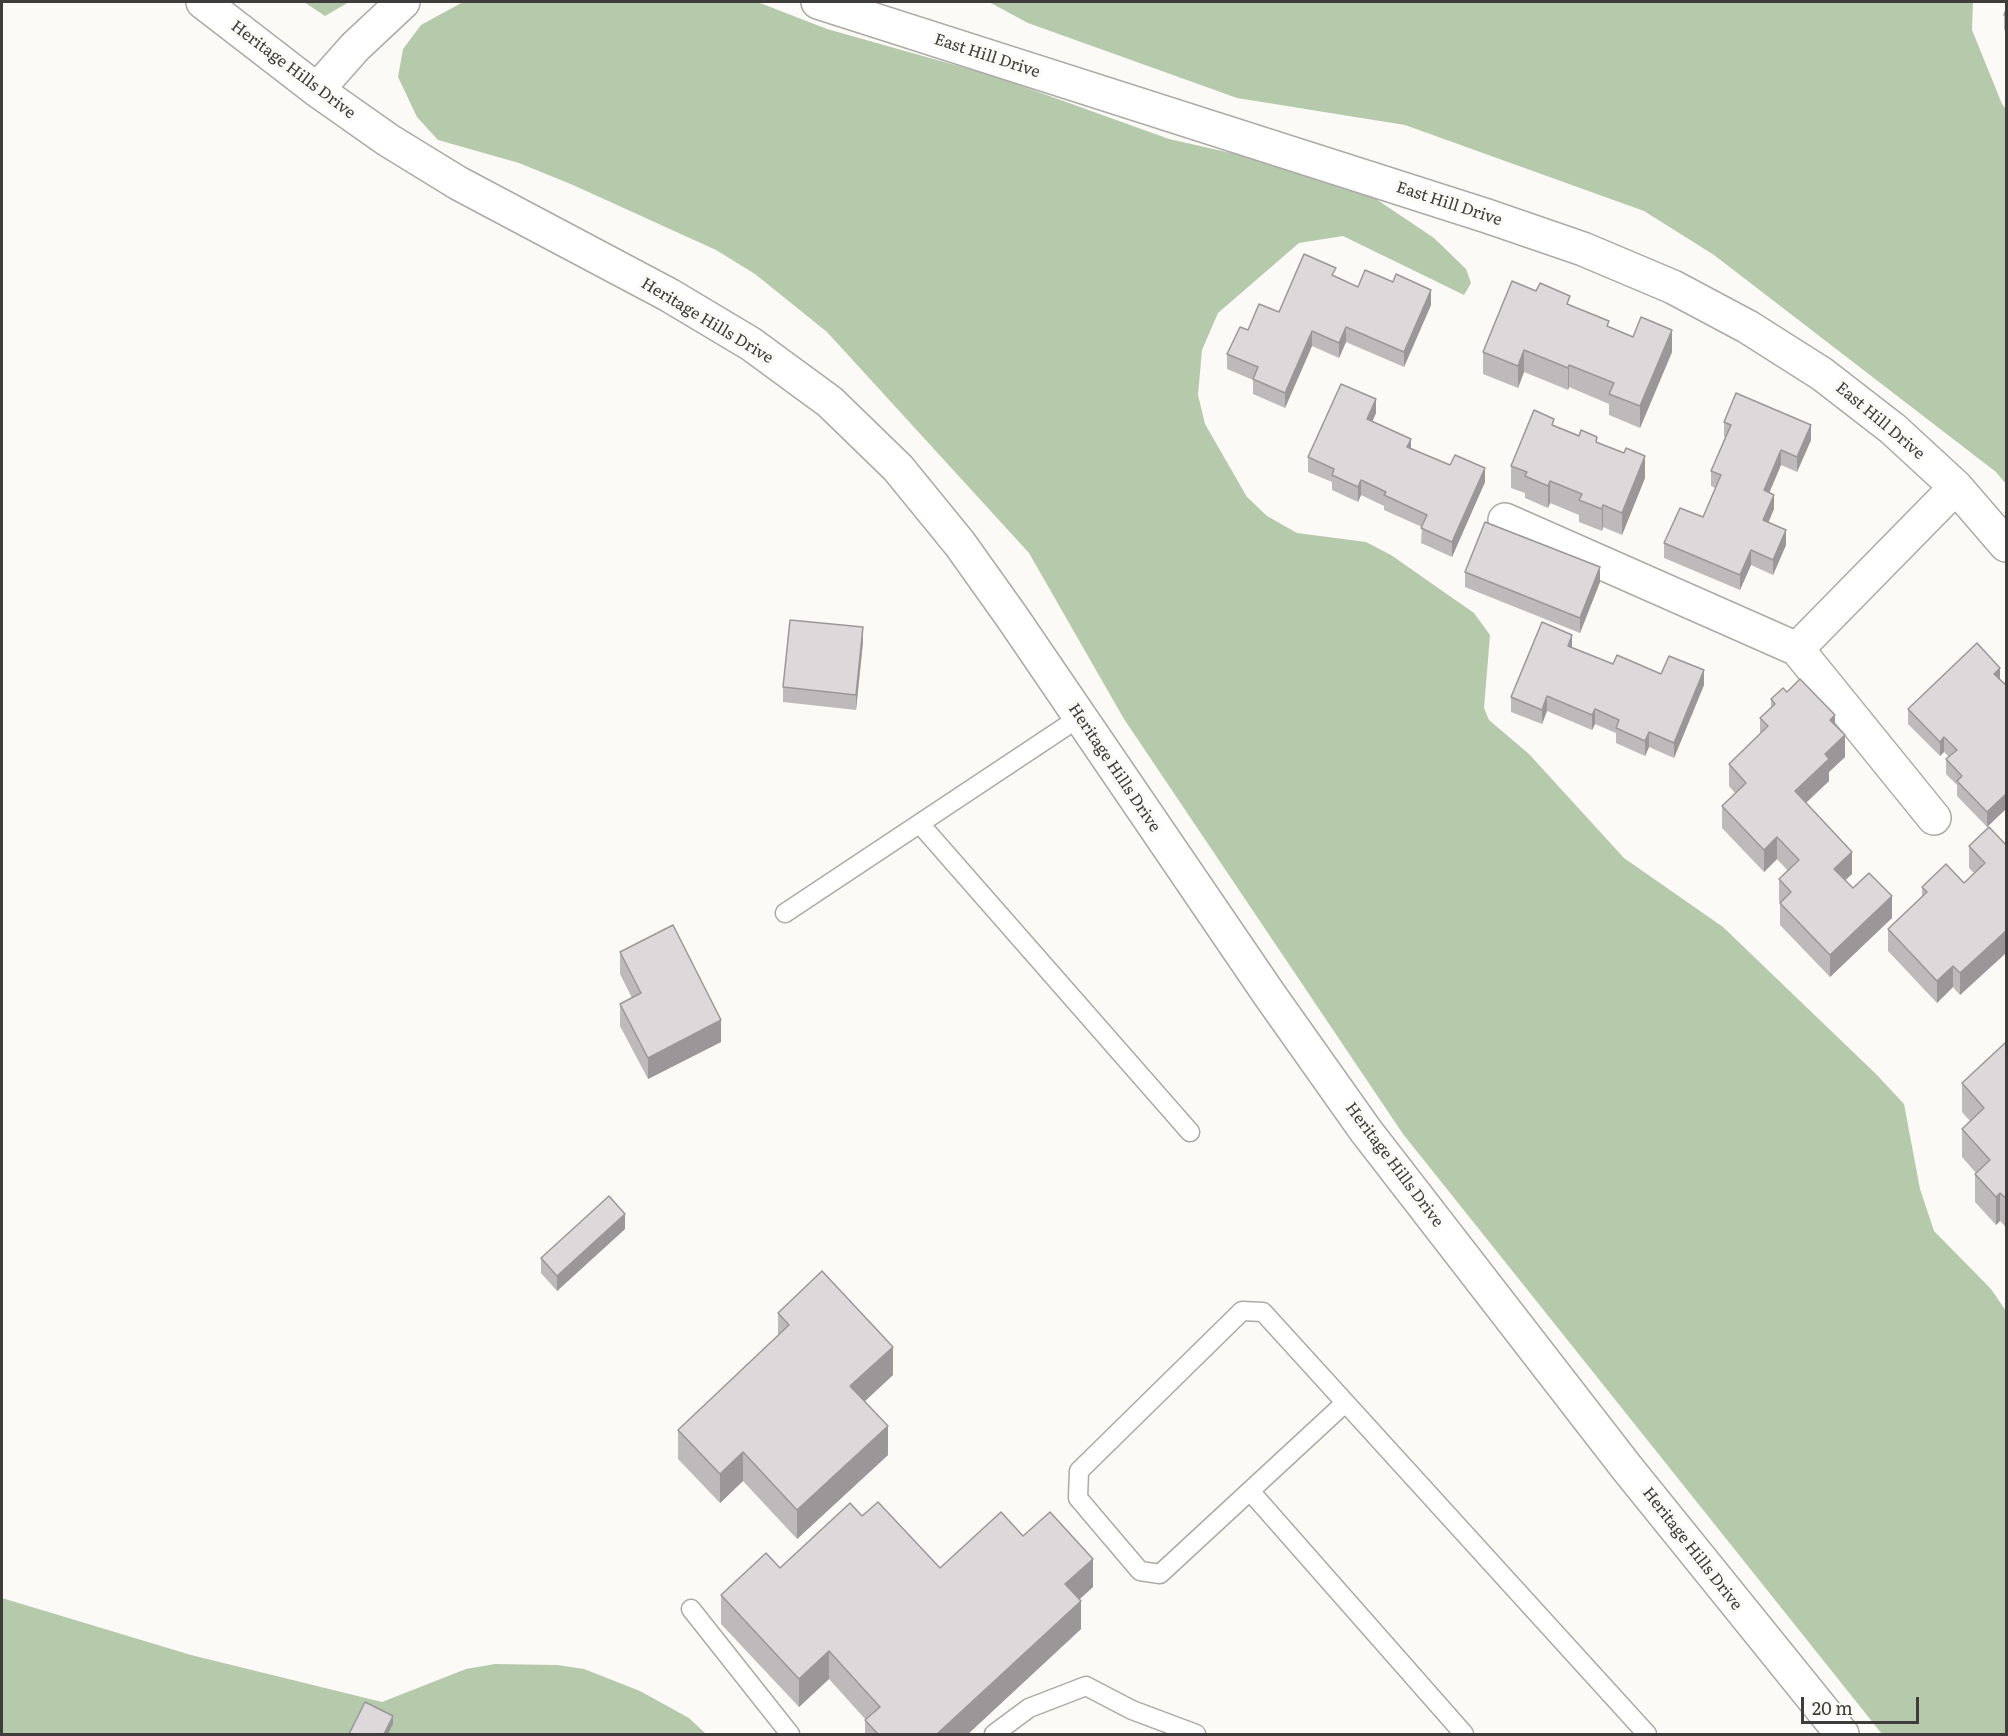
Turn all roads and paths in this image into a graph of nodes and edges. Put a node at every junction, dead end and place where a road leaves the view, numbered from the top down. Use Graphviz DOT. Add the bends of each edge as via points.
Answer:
graph roads {
  1 [pos="203,2"];
  2 [pos="403,2"];
  3 [pos="818,2"];
  4 [pos="317,90"];
  5 [pos="1956,487"];
  6 [pos="1504,520"];
  7 [pos="2007,545"];
  8 [pos="1797,649"];
  9 [pos="1080,717"];
  10 [pos="1934,818"];
  11 [pos="920,824"];
  12 [pos="785,913"];
  13 [pos="1190,1132"];
  14 [pos="1345,1403"];
  15 [pos="1250,1491"];
  16 [pos="691,1609"];
  17 [pos="790,1734"];
  18 [pos="994,1734"];
  19 [pos="1196,1734"];
  20 [pos="1464,1734"];
  21 [pos="1647,1734"];
  22 [pos="1842,1734"];
  1 -- 4 [label="street, Heritage Hills Drive"];
  2 -- 4 [label="street"];
  3 -- 5 [label="street, East Hill Drive" via="1583,249 1682,292 1749,327 1822,374 1893,429"];
  4 -- 9 [label="street, Heritage Hills Drive" via="388,141 458,183 669,295 751,344 830,402 898,468 960,544"];
  5 -- 7 [label="street, East Hill Drive"];
  5 -- 8 [label="street"];
  6 -- 8 [label="street"];
  8 -- 10 [label="street"];
  9 -- 11 [label="lane"];
  9 -- 22 [label="street, Heritage Hills Drive" via="1366,1131 1627,1468"];
  11 -- 12 [label="lane"];
  11 -- 13 [label="lane"];
  14 -- 15 [label="lane"];
  14 -- 15 [label="lane" via="1263,1312 1242,1311 1079,1471 1078,1498 1140,1571 1160,1574"];
  14 -- 21 [label="lane"];
  15 -- 20 [label="lane"];
  16 -- 17 [label="lane"];
  18 -- 19 [label="lane" via="1029,1708 1086,1686 1132,1710"];
}
